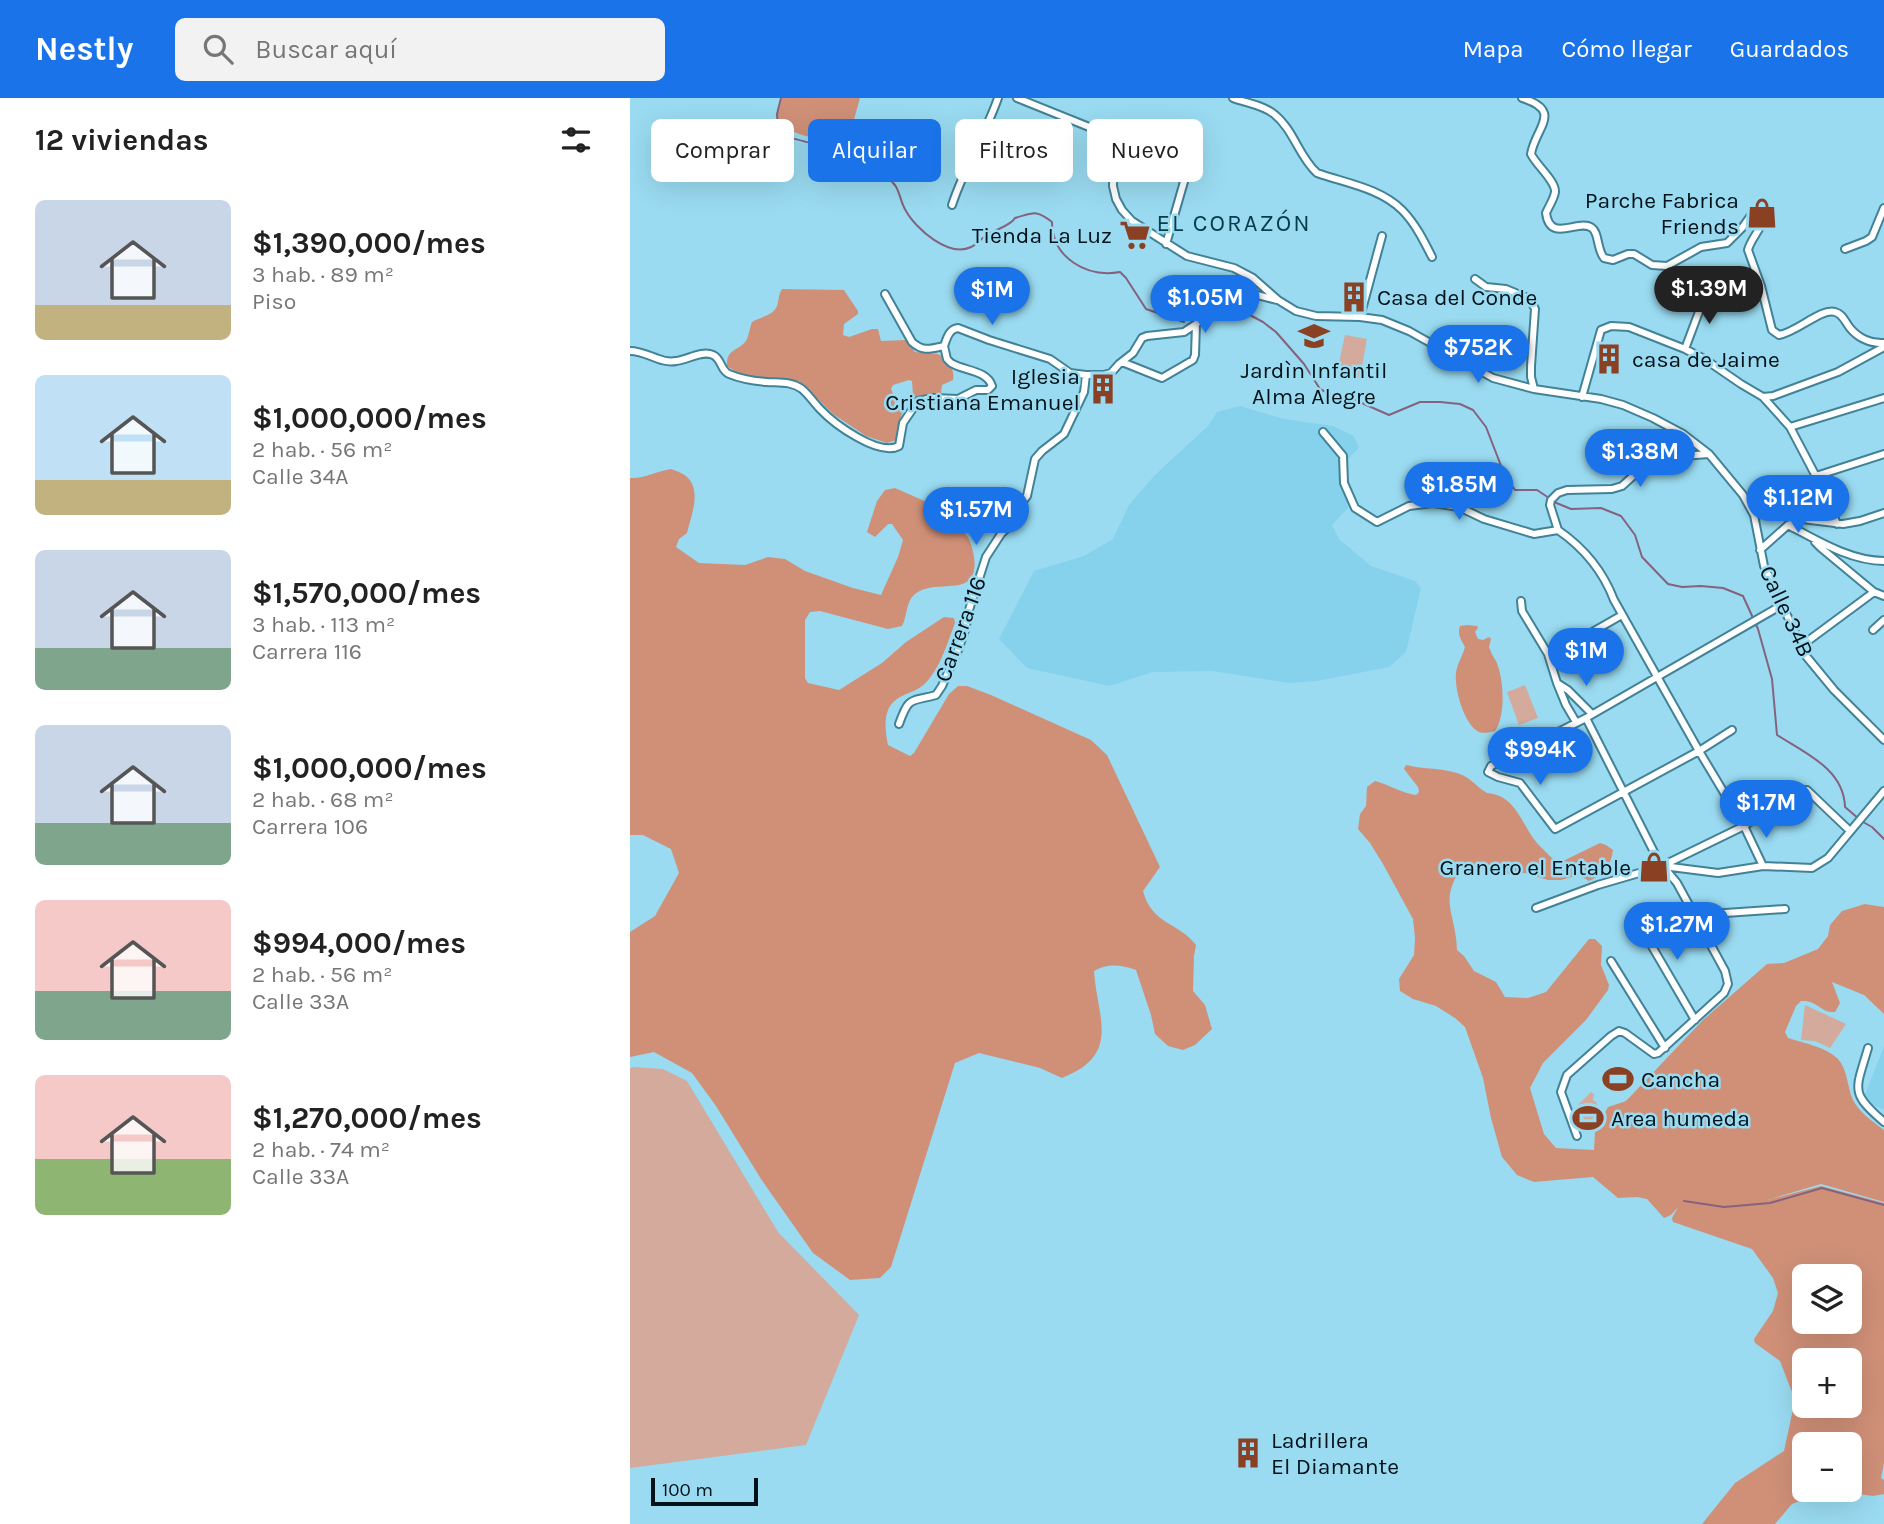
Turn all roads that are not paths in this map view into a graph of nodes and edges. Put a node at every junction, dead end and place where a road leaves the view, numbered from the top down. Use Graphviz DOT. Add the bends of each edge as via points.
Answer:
graph roads {
  1 [pos="998,98"];
  2 [pos="1017,98"];
  3 [pos="1233,98"];
  4 [pos="1522,98"];
  5 [pos="1184,182"];
  6 [pos="952,205"];
  7 [pos="1884,208"];
  8 [pos="1382,236"];
  9 [pos="1166,244"];
  10 [pos="1845,249"];
  11 [pos="1432,257"];
  12 [pos="1475,279"];
  13 [pos="1706,293"];
  14 [pos="885,294"];
  15 [pos="1278,300"];
  16 [pos="1360,317"];
  17 [pos="1196,324"];
  18 [pos="1884,345"];
  19 [pos="944,346"];
  20 [pos="1685,349"];
  21 [pos="630,351"];
  22 [pos="1122,362"];
  23 [pos="1086,375"];
  24 [pos="1534,389"];
  25 [pos="1582,397"];
  26 [pos="1763,397"];
  27 [pos="1884,398"];
  28 [pos="1790,427"];
  29 [pos="1323,432"];
  30 [pos="1709,454"];
  31 [pos="1884,454"];
  32 [pos="1816,476"];
  33 [pos="1884,513"];
  34 [pos="1837,524"];
  35 [pos="1788,525"];
  36 [pos="1558,530"];
  37 [pos="1812,537"];
  38 [pos="1760,550"];
  39 [pos="1884,561"];
  40 [pos="1874,592"];
  41 [pos="1884,596"];
  42 [pos="1521,601"];
  43 [pos="1782,605"];
  44 [pos="1622,615"];
  45 [pos="1884,620"];
  46 [pos="1873,630"];
  47 [pos="1801,646"];
  48 [pos="1552,665"];
  49 [pos="1657,676"];
  50 [pos="1557,683"];
  51 [pos="1589,716"];
  52 [pos="1576,722"];
  53 [pos="899,724"];
  54 [pos="1732,730"];
  55 [pos="1884,740"];
  56 [pos="1699,751"];
  57 [pos="1884,791"];
  58 [pos="1623,793"];
  59 [pos="1744,826"];
  60 [pos="1852,828"];
  61 [pos="1662,866"];
  62 [pos="1763,866"];
  63 [pos="1536,908"];
  64 [pos="1785,909"];
  65 [pos="1696,915"];
  66 [pos="1636,919"];
  67 [pos="1611,961"];
  68 [pos="1695,1020"];
  69 [pos="1665,1048"];
  70 [pos="1868,1048"];
  71 [pos="1884,1122"];
  72 [pos="1577,1136"];
  1 -- 6 [label="street"];
  2 -- 9 [label="street, Calle 34B" via="1104,133 1114,151 1116,199 1132,220"];
  3 -- 11 [label="street" via="1274,113 1317,173 1367,189 1405,212"];
  4 -- 18 [label="street" via="1538,104 1544,112 1531,154 1555,186 1546,213 1555,227 1592,228 1604,258 1634,254 1652,265 1667,266 1701,247 1727,243 1752,214 1759,213 1763,222 1748,250 1772,330 1786,334 1822,314 1835,312 1858,336"];
  5 -- 9 [label="street"];
  7 -- 10 [label="street" via="1872,237"];
  8 -- 16 [label="street"];
  9 -- 15 [label="street, Calle 34B" via="1187,256 1234,268"];
  12 -- 24 [label="street" via="1486,287 1530,299 1535,309"];
  13 -- 20 [label="street"];
  14 -- 19 [label="street" via="912,342 926,351"];
  15 -- 16 [label="street, Calle 34B" via="1317,316"];
  15 -- 17 [label="street" via="1233,289 1223,291 1213,312"];
  16 -- 24 [label="street, Calle 34B" via="1409,331 1493,378"];
  17 -- 22 [label="street" via="1184,332 1142,338"];
  17 -- 22 [label="street" via="1192,360 1161,377"];
  18 -- 26 [label="street" via="1838,372"];
  19 -- 21 [label="street" via="951,363 983,375 992,386 958,399 918,401 903,423 899,446 892,449 842,428 795,385 730,375 713,355 673,362"];
  19 -- 23 [label="street" via="948,334 958,328 1050,359 1070,373"];
  20 -- 25 [label="street" via="1629,327 1601,330"];
  20 -- 26 [label="street"];
  22 -- 23 [label="street" via="1111,373"];
  23 -- 53 [label="street, Carrera 116" via="1084,392 1064,434 1035,459 1027,496 986,557 966,627 942,686 936,695 905,706"];
  24 -- 25 [label="street, Calle 34B"];
  25 -- 30 [label="street, Calle 34B" via="1622,405 1653,418"];
  26 -- 28 [label="street"];
  27 -- 28 [label="street"];
  28 -- 32 [label="street"];
  29 -- 36 [label="street" via="1343,456 1345,483 1355,508 1377,522 1409,506 1433,503 1459,507 1534,534"];
  30 -- 36 [label="street" via="1659,457 1612,489 1558,493 1550,500"];
  30 -- 38 [label="street, Calle 34B" via="1754,515"];
  31 -- 32 [label="street"];
  32 -- 34 [label="street"];
  33 -- 34 [label="street"];
  34 -- 35 [label="street" via="1802,519"];
  35 -- 37 [label="street"];
  35 -- 38 [label="street"];
  36 -- 44 [label="street" via="1594,563"];
  37 -- 39 [label="street" via="1862,558"];
  37 -- 40 [label="street"];
  38 -- 43 [label="street, Calle 34B"];
  40 -- 41 [label="street"];
  40 -- 47 [label="street"];
  42 -- 48 [label="street"];
  43 -- 47 [label="street, Calle 34B"];
  43 -- 49 [label="street"];
  44 -- 48 [label="street" via="1594,631 1602,641"];
  44 -- 49 [label="street"];
  45 -- 46 [label="street"];
  47 -- 55 [label="street, Calle 34B" via="1816,670"];
  48 -- 50 [label="street"];
  49 -- 51 [label="street"];
  49 -- 56 [label="street"];
  50 -- 51 [label="street"];
  50 -- 52 [label="street"];
  51 -- 52 [label="street"];
  51 -- 58 [label="street"];
  52 -- 58 [label="street" via="1491,766 1490,774 1520,783 1555,829"];
  54 -- 56 [label="street"];
  56 -- 58 [label="street"];
  56 -- 59 [label="street"];
  57 -- 60 [label="street"];
  58 -- 61 [label="street"];
  59 -- 60 [label="street" via="1798,790 1807,790"];
  59 -- 61 [label="street"];
  59 -- 62 [label="street"];
  60 -- 62 [label="street" via="1828,858 1812,868"];
  61 -- 62 [label="street" via="1718,873"];
  61 -- 63 [label="street"];
  61 -- 65 [label="street"];
  64 -- 65 [label="street"];
  65 -- 68 [label="street" via="1728,984"];
  66 -- 68 [label="street"];
  67 -- 69 [label="street"];
  68 -- 69 [label="street"];
  69 -- 72 [label="street" via="1654,1054 1619,1031 1567,1075 1561,1092"];
  70 -- 71 [label="street" via="1858,1094"];
}
